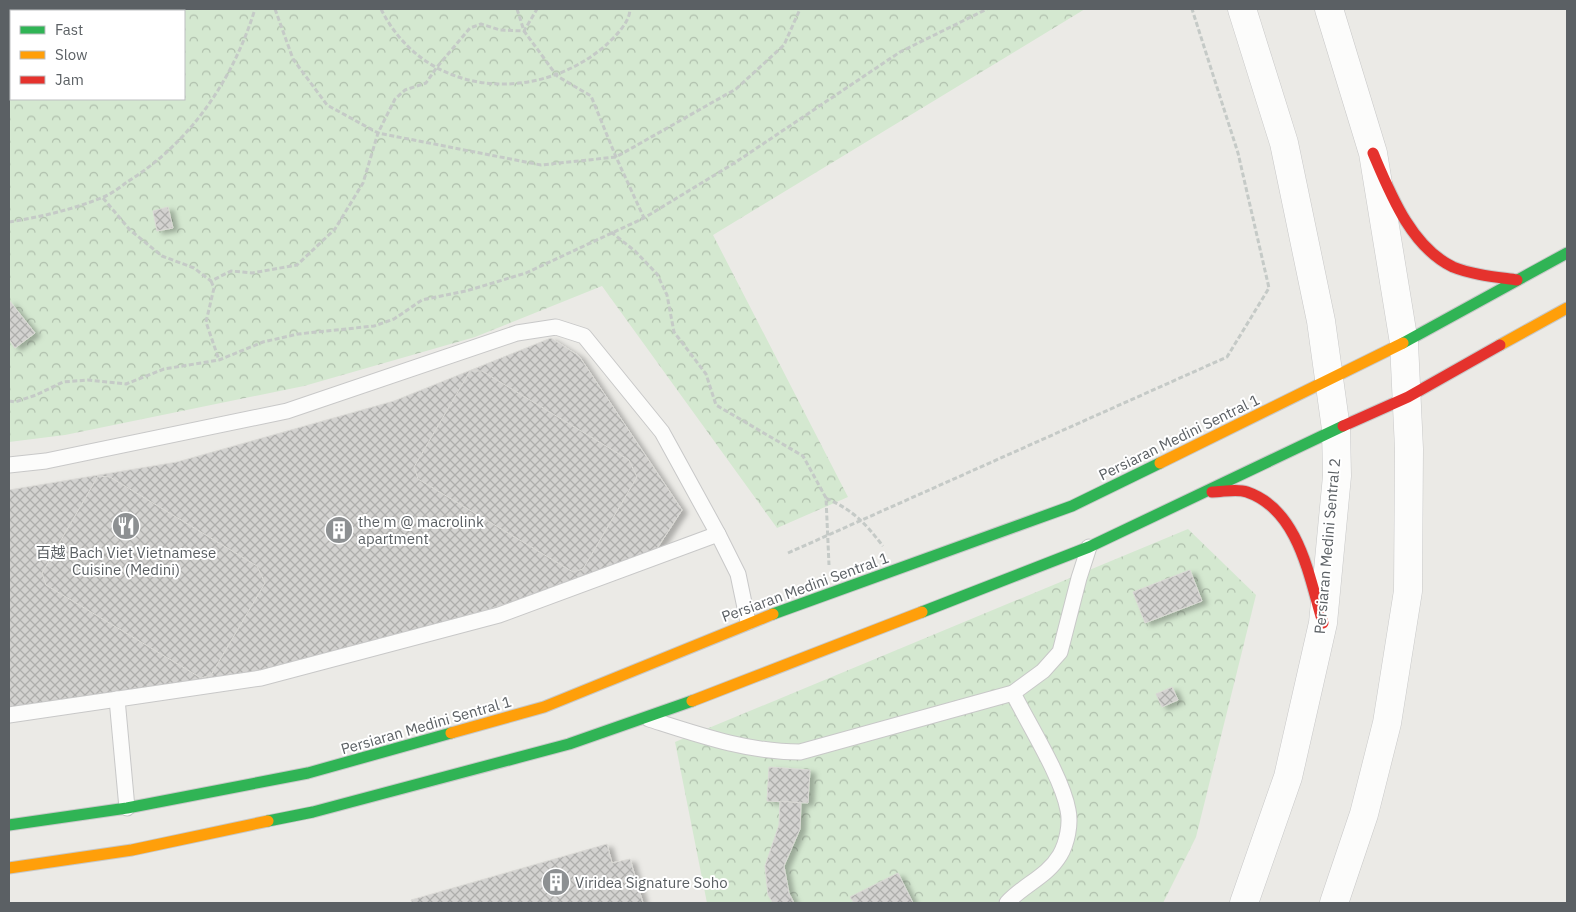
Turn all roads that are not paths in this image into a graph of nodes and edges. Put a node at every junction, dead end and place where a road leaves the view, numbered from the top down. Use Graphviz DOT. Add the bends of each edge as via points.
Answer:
graph roads {
  1 [pos="1242,9"];
  2 [pos="1329,9"];
  3 [pos="1373,153"];
  4 [pos="1567,253"];
  5 [pos="1517,280"];
  6 [pos="1567,308"];
  7 [pos="1404,343"];
  8 [pos="1330,378"];
  9 [pos="1408,397"];
  10 [pos="1336,429"];
  11 [pos="9,465"];
  12 [pos="1208,492"];
  13 [pos="718,534"];
  14 [pos="1089,547"];
  15 [pos="748,622"];
  16 [pos="1323,623"];
  17 [pos="1013,693"];
  18 [pos="117,699"];
  19 [pos="9,715"];
  20 [pos="647,718"];
  21 [pos="127,808"];
  22 [pos="9,824"];
  23 [pos="9,868"];
  24 [pos="1007,903"];
  25 [pos="1244,903"];
  26 [pos="1334,903"];
  1 -- 8 [label="street, Persiaran Medini Sentral 2" via="1284,143"];
  2 -- 3 [label="street"];
  3 -- 5 [label="street" via="1400,214 1448,264 1480,274"];
  3 -- 7 [label="street"];
  4 -- 5 [label="street, Persiaran Medini Sentral 1"];
  5 -- 7 [label="street, Persiaran Medini Sentral 1"];
  6 -- 9 [label="street"];
  7 -- 8 [label="street, Persiaran Medini Sentral 1"];
  7 -- 9 [label="street"];
  8 -- 10 [label="street, Persiaran Medini Sentral 2"];
  8 -- 15 [label="street, Persiaran Medini Sentral 1" via="1072,506"];
  9 -- 10 [label="street"];
  9 -- 26 [label="street" via="1408,591 1387,723 1364,814"];
  10 -- 12 [label="street"];
  10 -- 16 [label="street, Persiaran Medini Sentral 2" via="1337,476"];
  11 -- 13 [label="lane" via="46,461 286,411 517,333 556,327 584,336 662,432"];
  12 -- 14 [label="street"];
  12 -- 16 [label="street" via="1245,491 1278,510 1294,532"];
  13 -- 15 [label="lane" via="738,574"];
  13 -- 18 [label="lane" via="499,615 261,678"];
  14 -- 17 [label="lane" via="1060,652"];
  14 -- 20 [label="street"];
  15 -- 21 [label="street, Persiaran Medini Sentral 1" via="544,707 308,773"];
  16 -- 25 [label="street, Persiaran Medini Sentral 2" via="1288,777"];
  17 -- 20 [label="lane" via="800,752 770,752 744,747"];
  17 -- 24 [label="lane" via="1063,792 1069,812 1067,834 1060,855 1042,876"];
  18 -- 19 [label="lane"];
  18 -- 21 [label="lane"];
  20 -- 23 [label="street" via="569,744 313,812 132,850"];
  21 -- 22 [label="street, Persiaran Medini Sentral 1"];
}
